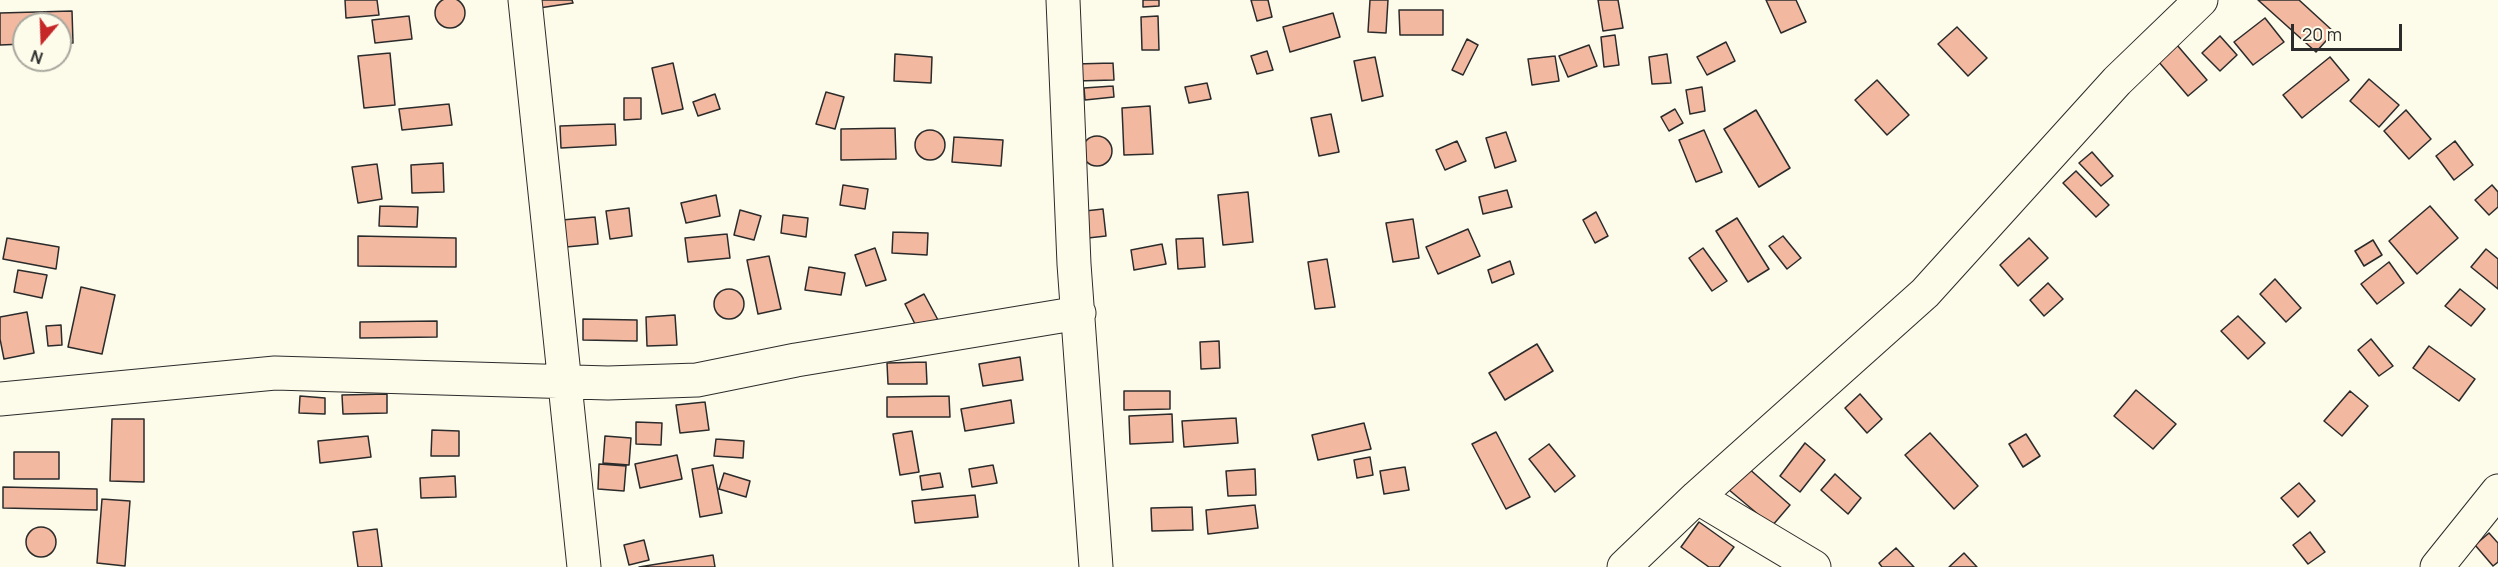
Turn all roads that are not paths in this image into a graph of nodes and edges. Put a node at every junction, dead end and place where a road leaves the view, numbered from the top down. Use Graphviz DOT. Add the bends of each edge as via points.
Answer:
graph roads {
  1 [pos="525,0"];
  2 [pos="1063,0"];
  3 [pos="2201,0"];
  4 [pos="1078,313"];
  5 [pos="566,380"];
  6 [pos="0,399"];
  7 [pos="2498,491"];
  8 [pos="1697,497"];
  9 [pos="584,567"];
  10 [pos="1096,567"];
  11 [pos="1624,567"];
  12 [pos="1814,567"];
  13 [pos="2437,567"];
  1 -- 5 [label="street"];
  2 -- 4 [label="street"];
  3 -- 8 [label="street" via="2117,81 1925,293"];
  4 -- 5 [label="street" via="697,380"];
  4 -- 10 [label="street"];
  5 -- 6 [label="street" via="275,373"];
  5 -- 9 [label="street"];
  7 -- 13 [label="street"];
  8 -- 11 [label="street"];
  8 -- 12 [label="street"];
}
